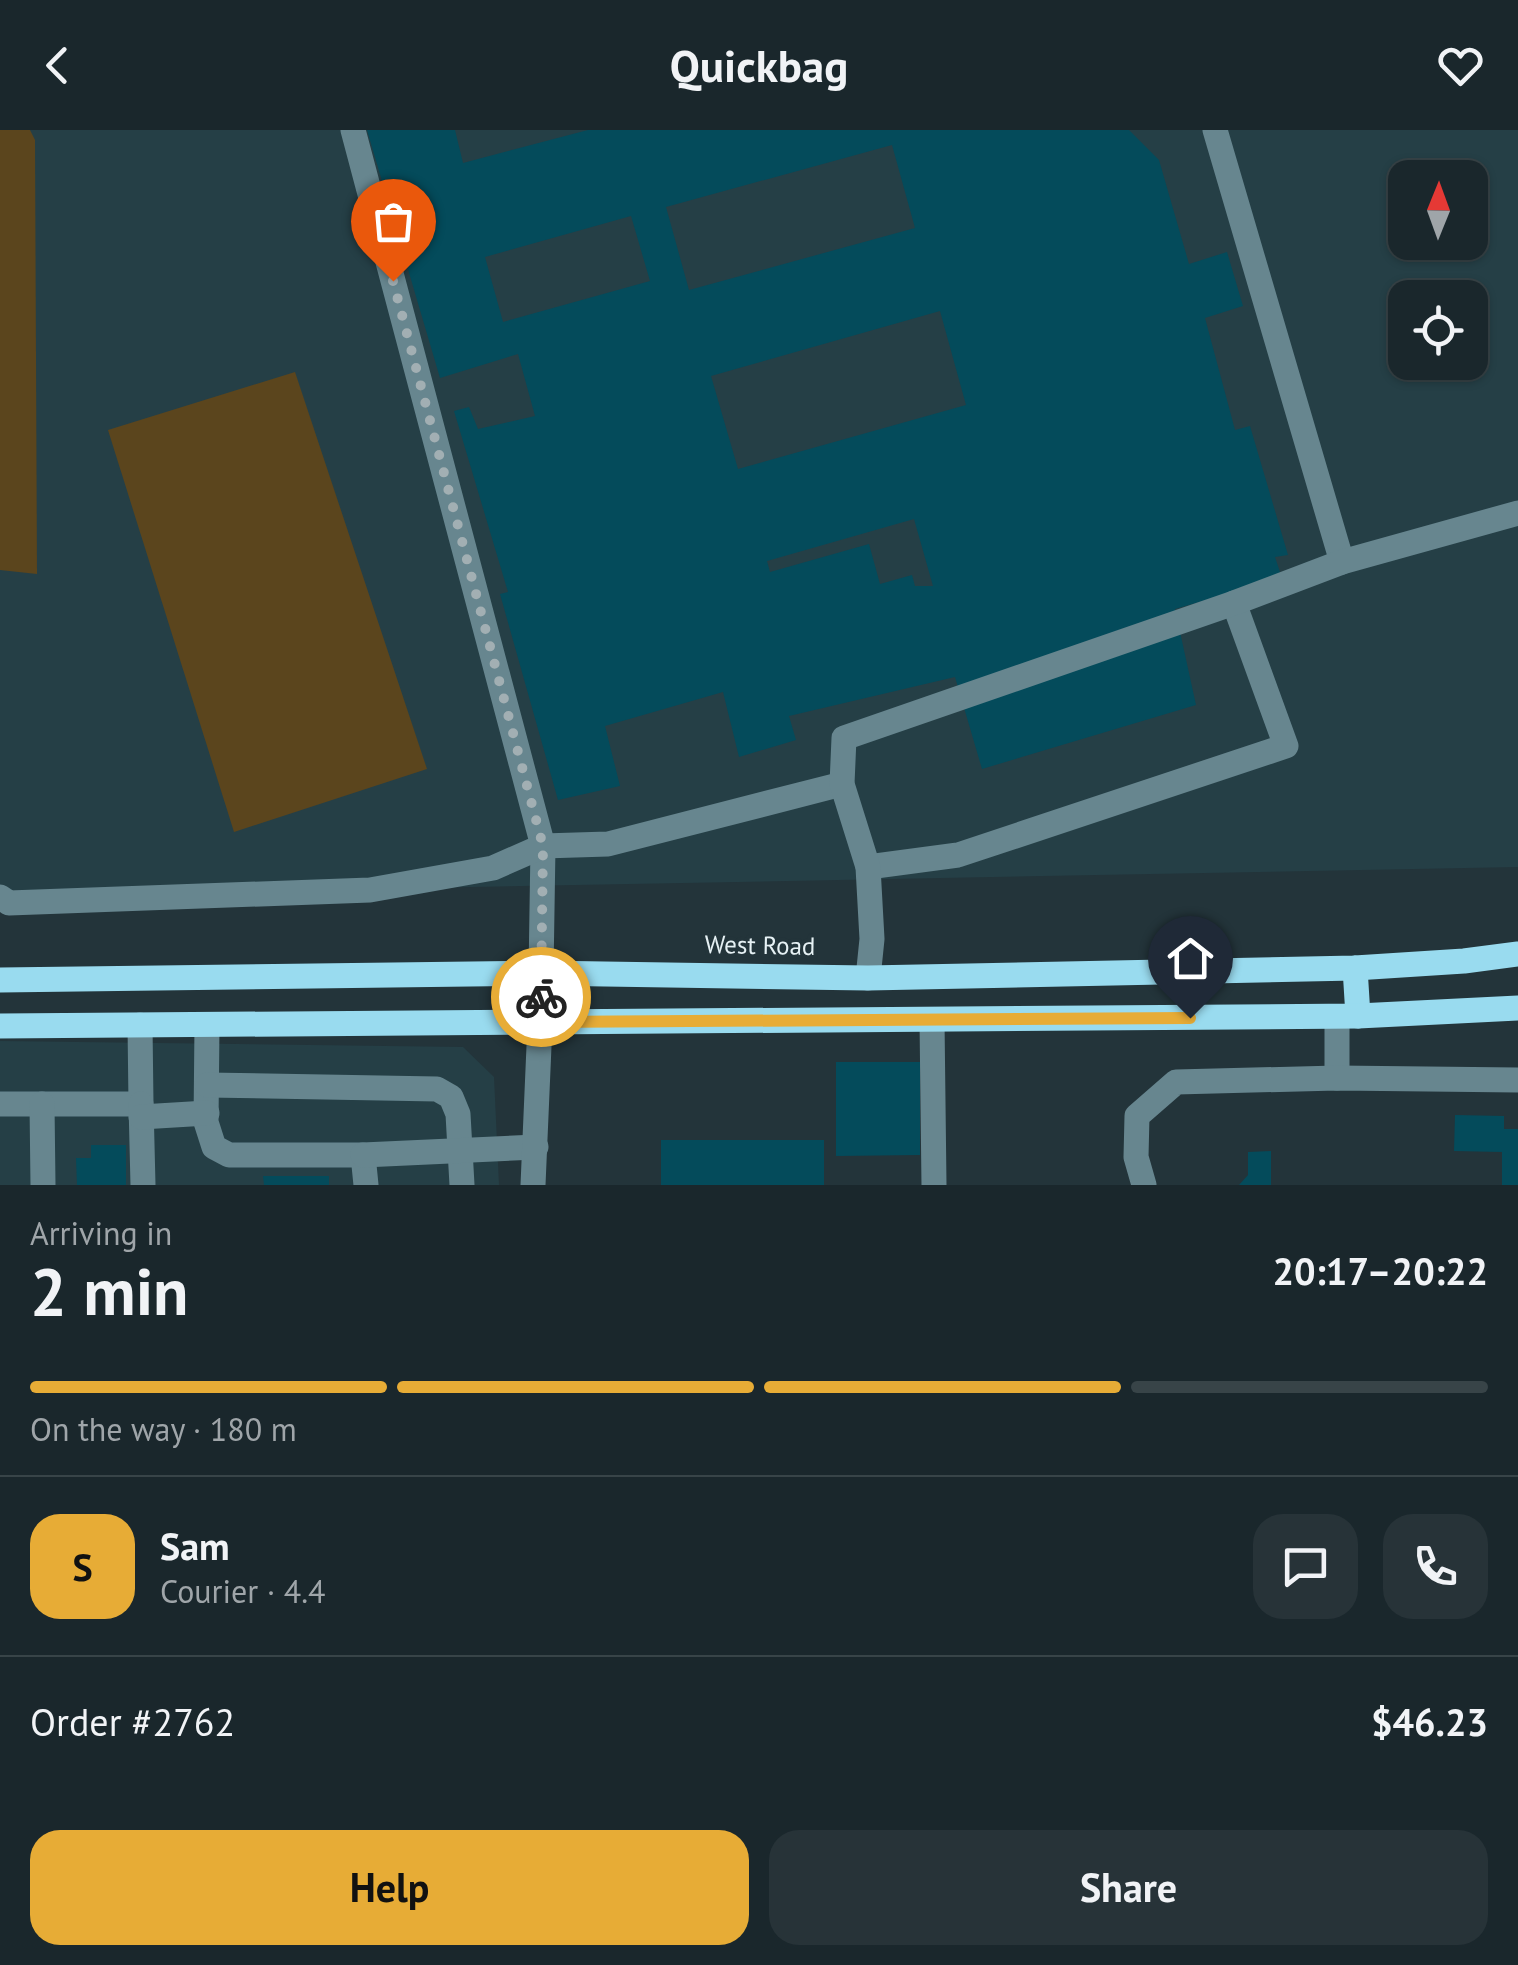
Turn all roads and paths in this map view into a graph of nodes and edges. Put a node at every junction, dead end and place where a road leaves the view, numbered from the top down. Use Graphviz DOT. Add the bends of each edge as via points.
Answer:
graph roads {
  1 [pos="353,130"];
  2 [pos="1216,130"];
  3 [pos="1518,513"];
  4 [pos="1342,562"];
  5 [pos="1234,603"];
  6 [pos="842,784"];
  7 [pos="543,846"];
  8 [pos="868,867"];
  9 [pos="0,897"];
  10 [pos="1518,954"];
  11 [pos="1355,968"];
  12 [pos="541,973"];
  13 [pos="868,978"];
  14 [pos="0,980"];
  15 [pos="1518,1008"];
  16 [pos="1347,1016"];
  17 [pos="932,1020"];
  18 [pos="540,1022"];
  19 [pos="870,1022"];
  20 [pos="140,1025"];
  21 [pos="207,1025"];
  22 [pos="0,1026"];
  23 [pos="1337,1078"];
  24 [pos="1518,1080"];
  25 [pos="207,1085"];
  26 [pos="0,1104"];
  27 [pos="42,1104"];
  28 [pos="141,1110"];
  29 [pos="206,1113"];
  30 [pos="536,1147"];
  31 [pos="462,1153"];
  32 [pos="363,1155"];
  33 [pos="44,1185"];
  34 [pos="144,1185"];
  35 [pos="366,1185"];
  36 [pos="462,1185"];
  37 [pos="533,1185"];
  38 [pos="934,1185"];
  39 [pos="1144,1185"];
  1 -- 7 [label="street"];
  2 -- 4 [label="street"];
  3 -- 4 [label="street"];
  4 -- 5 [label="street"];
  5 -- 6 [label="street" via="844,738"];
  5 -- 8 [label="street" via="1286,746 958,855"];
  6 -- 7 [label="street" via="608,844"];
  6 -- 8 [label="street"];
  7 -- 9 [label="street" via="493,868 370,890 10,903"];
  7 -- 12 [label="street"];
  8 -- 13 [label="street"];
  10 -- 11 [label="main road, West Road"];
  11 -- 13 [label="main road, West Road"];
  11 -- 16 [label="main road"];
  12 -- 13 [label="main road, West Road"];
  12 -- 14 [label="main road, West Road"];
  12 -- 18 [label="main road"];
  13 -- 19 [label="main road"];
  15 -- 16 [label="main road"];
  16 -- 17 [label="main road"];
  16 -- 23 [label="street"];
  17 -- 19 [label="main road"];
  17 -- 38 [label="street"];
  18 -- 19 [label="main road"];
  18 -- 21 [label="main road"];
  18 -- 30 [label="street"];
  20 -- 21 [label="main road"];
  20 -- 22 [label="main road"];
  20 -- 28 [label="street"];
  21 -- 25 [label="street"];
  23 -- 24 [label="street"];
  23 -- 39 [label="street" via="1176,1082 1137,1116 1136,1157"];
  25 -- 29 [label="street"];
  25 -- 31 [label="street" via="437,1089 451,1097 458,1114"];
  26 -- 27 [label="street"];
  27 -- 28 [label="street"];
  27 -- 33 [label="street"];
  28 -- 29 [label="street"];
  28 -- 34 [label="street"];
  29 -- 32 [label="street" via="214,1148 229,1155"];
  30 -- 31 [label="street"];
  30 -- 37 [label="street"];
  31 -- 32 [label="street"];
  31 -- 36 [label="street"];
  32 -- 35 [label="street"];
}
